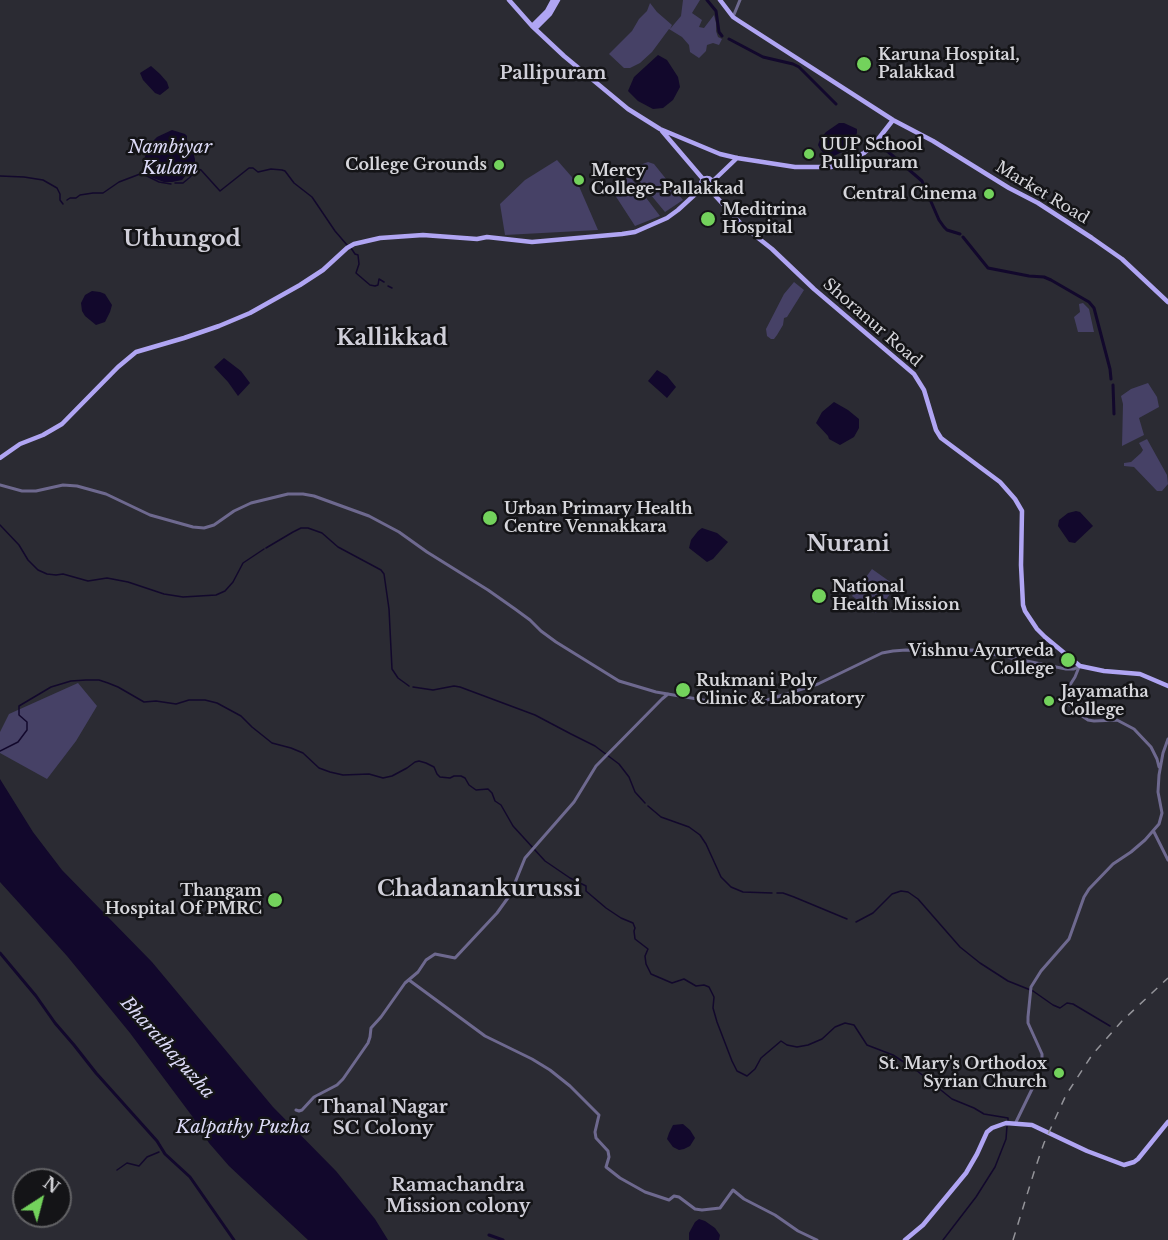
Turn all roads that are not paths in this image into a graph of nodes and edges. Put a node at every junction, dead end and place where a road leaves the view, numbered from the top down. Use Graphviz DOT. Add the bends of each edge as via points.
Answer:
graph roads {
  1 [pos="509,0"];
  2 [pos="553,0"];
  3 [pos="558,0"];
  4 [pos="720,0"];
  5 [pos="740,0"];
  6 [pos="733,17"];
  7 [pos="534,27"];
  8 [pos="893,120"];
  9 [pos="660,129"];
  10 [pos="737,158"];
  11 [pos="704,179"];
  12 [pos="713,181"];
  13 [pos="702,188"];
  14 [pos="710,190"];
  15 [pos="1168,302"];
  16 [pos="0,458"];
  17 [pos="0,485"];
  18 [pos="1077,666"];
  19 [pos="1168,687"];
  20 [pos="669,694"];
  21 [pos="1168,739"];
  22 [pos="1160,769"];
  23 [pos="1154,831"];
  24 [pos="1168,860"];
  25 [pos="409,980"];
  26 [pos="296,1110"];
  27 [pos="1017,1122"];
  28 [pos="1168,1122"];
  29 [pos="817,1240"];
  30 [pos="905,1240"];
  1 -- 7 [label="main road"];
  2 -- 7 [label="main road"];
  3 -- 7 [label="main road" via="550,14"];
  4 -- 6 [label="main road"];
  5 -- 6 [label="street"];
  6 -- 8 [label="main road"];
  7 -- 9 [label="main road" via="613,98"];
  8 -- 10 [label="main road" via="864,153 831,167 795,167"];
  8 -- 15 [label="main road, Market Road" via="1089,236 1122,259"];
  9 -- 10 [label="main road"];
  9 -- 11 [label="main road"];
  10 -- 12 [label="main road"];
  11 -- 12 [label="main road"];
  11 -- 13 [label="main road"];
  12 -- 14 [label="main road"];
  13 -- 14 [label="main road"];
  13 -- 16 [label="main road" via="667,219 635,232 532,242 423,235 354,244 323,270 249,313 136,351 62,424"];
  14 -- 18 [label="main road, Shoranur Road" via="742,226 914,374 941,438 1000,482 1015,499 1022,511 1021,592 1025,611 1045,637"];
  17 -- 20 [label="street" via="22,491 77,486 106,494 150,515 204,528 251,503 288,494 315,496 399,532 488,590 556,642 612,676"];
  18 -- 19 [label="main road, Shoranur Road" via="1140,674"];
  18 -- 20 [label="street" via="1042,665 972,650 906,650 882,652 818,684 767,700 728,705"];
  18 -- 22 [label="street" via="1076,678 1063,699 1088,720 1117,720 1134,729 1151,747"];
  20 -- 25 [label="street" via="590,774 565,813 525,858 510,895 497,913 455,958 435,954"];
  21 -- 22 [label="street"];
  22 -- 23 [label="street" via="1158,792 1162,813"];
  23 -- 24 [label="street"];
  23 -- 27 [label="street" via="1089,889 1069,939 1041,971 1031,990 1028,1017 1042,1063"];
  25 -- 26 [label="street" via="371,1028 368,1043 338,1085 314,1097 302,1110"];
  25 -- 29 [label="street" via="486,1036 550,1070 570,1086 599,1115 595,1132 608,1151 606,1167 621,1178 645,1192 669,1200 679,1197 702,1210 720,1208 733,1190"];
  27 -- 28 [label="main road" via="1043,1129 1124,1165 1138,1159"];
  27 -- 30 [label="main road" via="1000,1124 987,1132 966,1173 930,1217"];
}
